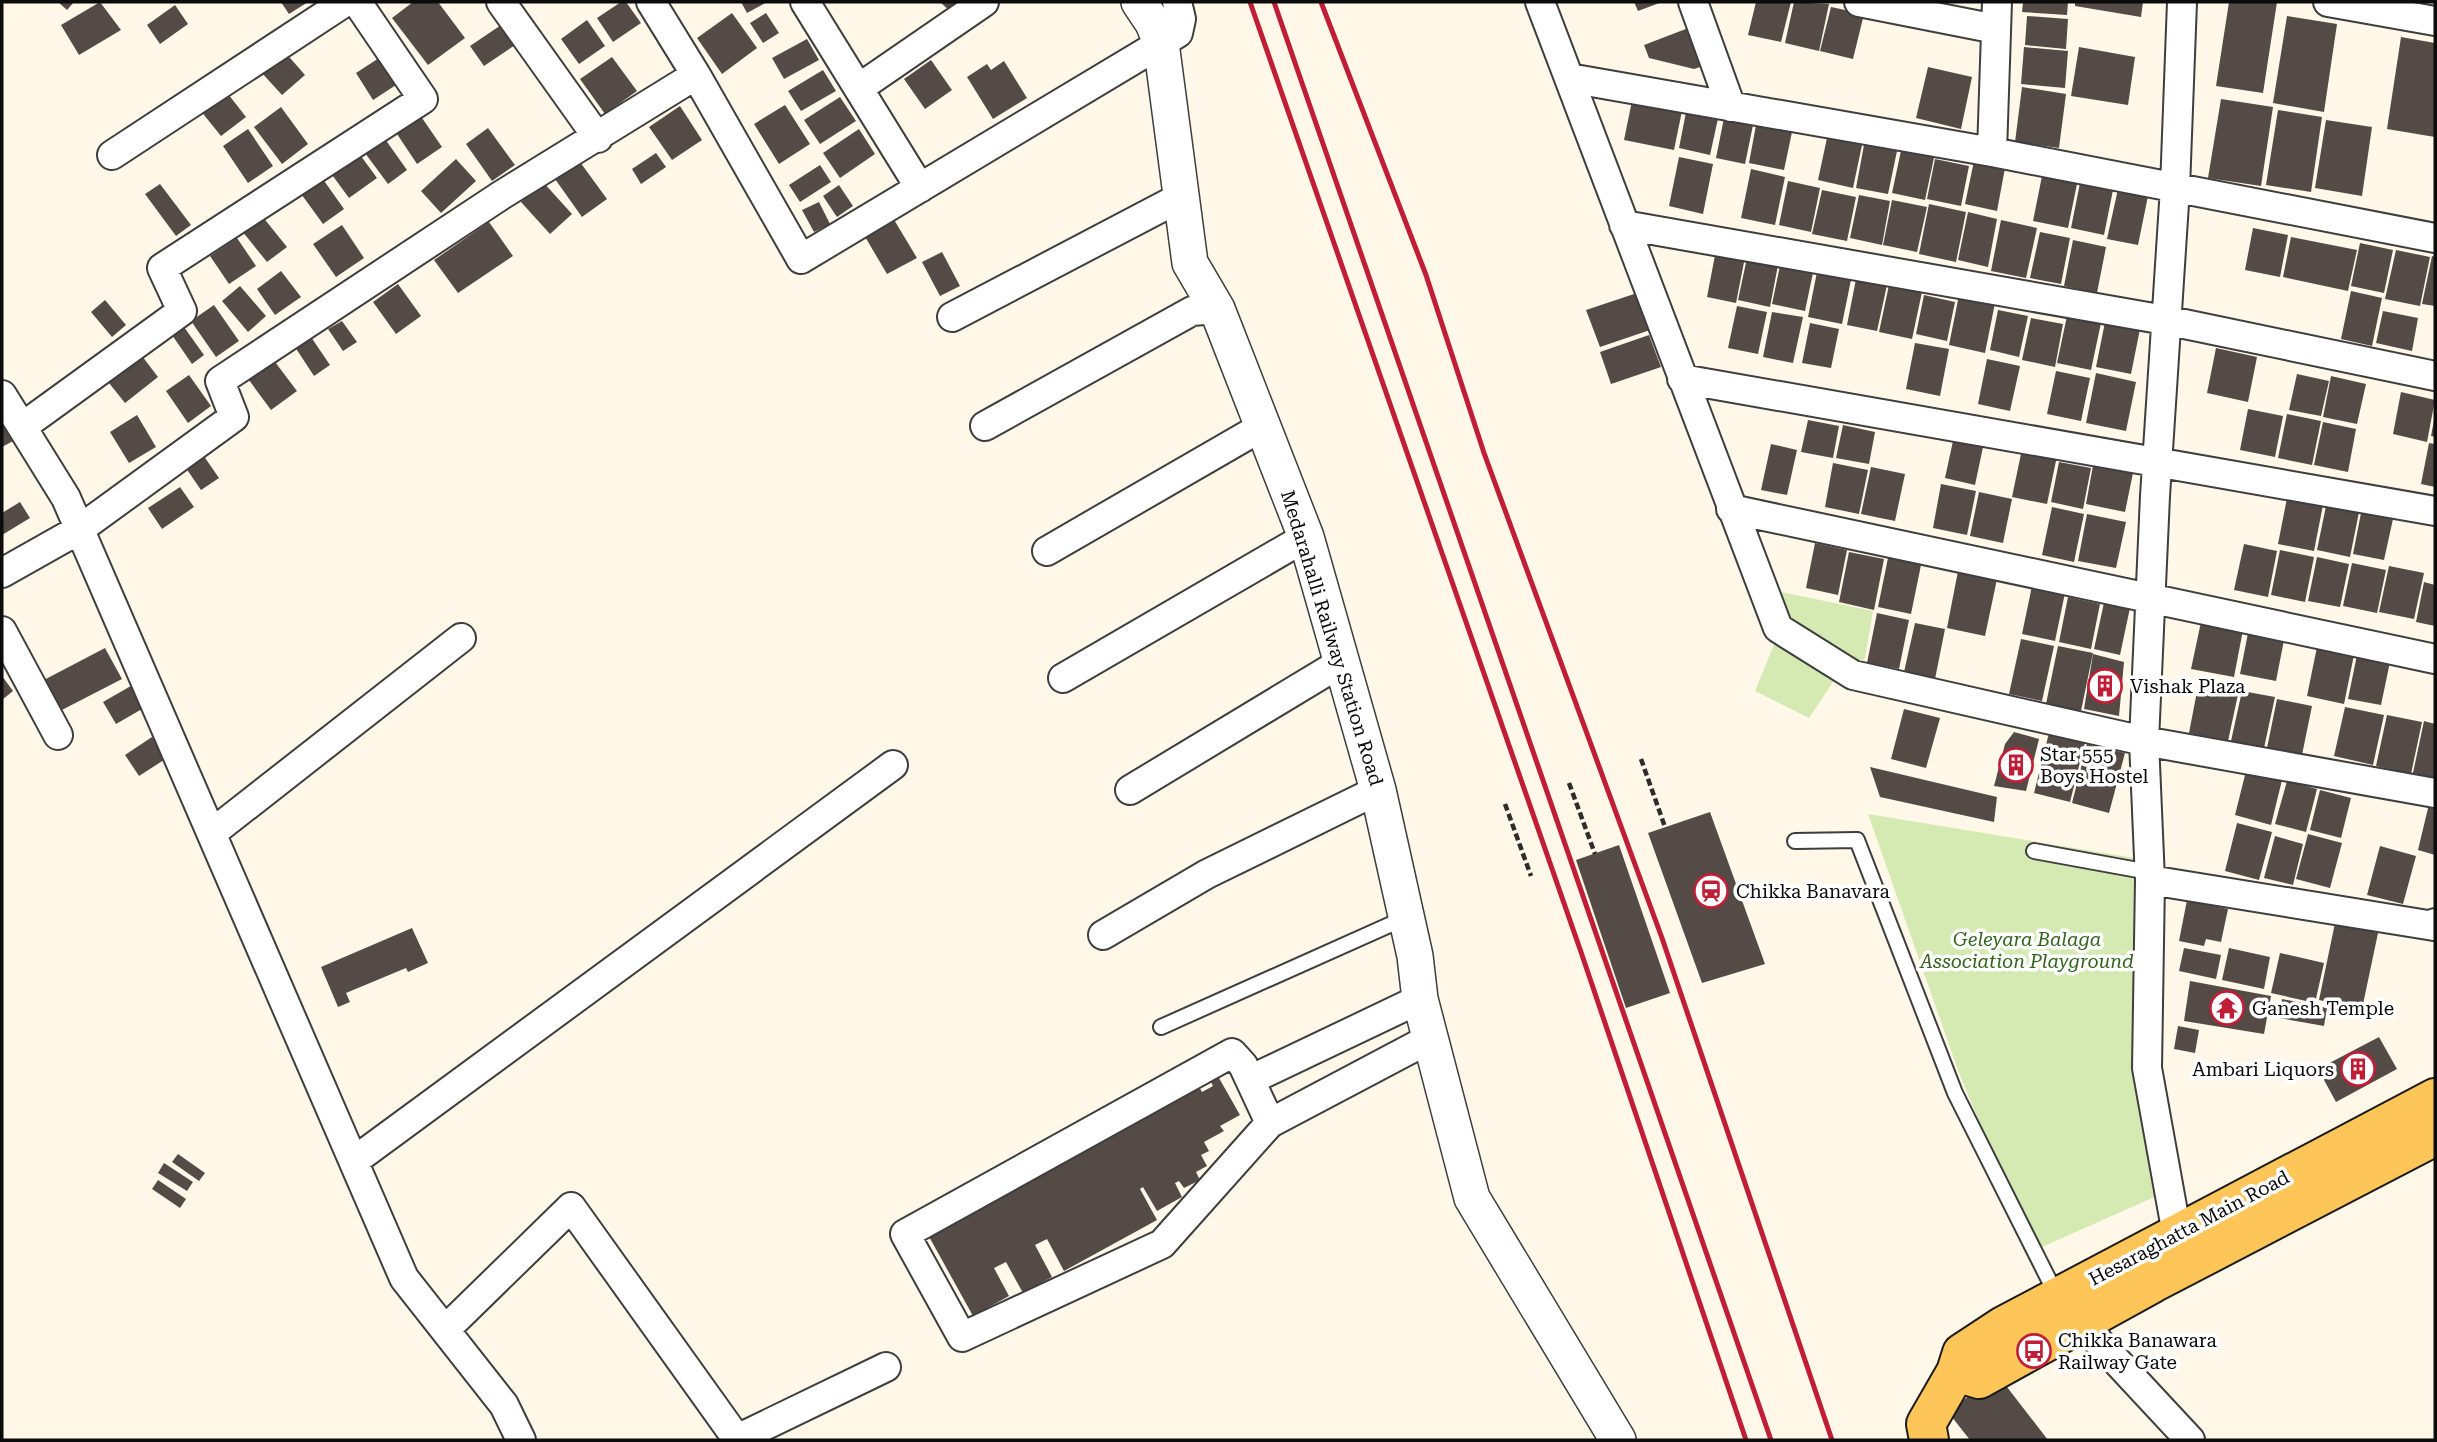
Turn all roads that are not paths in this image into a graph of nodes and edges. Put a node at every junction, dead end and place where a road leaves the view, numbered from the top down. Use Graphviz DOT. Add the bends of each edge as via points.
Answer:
graph roads {
  1 [pos="345,2"];
  2 [pos="357,2"];
  3 [pos="501,2"];
  4 [pos="651,2"];
  5 [pos="805,2"];
  6 [pos="984,2"];
  7 [pos="1139,2"];
  8 [pos="1177,2"];
  9 [pos="1540,2"];
  10 [pos="1693,2"];
  11 [pos="1859,2"];
  12 [pos="2182,2"];
  13 [pos="2328,2"];
  14 [pos="1996,15"];
  15 [pos="2435,21"];
  16 [pos="1160,43"];
  17 [pos="696,75"];
  18 [pos="1569,78"];
  19 [pos="859,88"];
  20 [pos="1731,107"];
  21 [pos="598,138"];
  22 [pos="1992,152"];
  23 [pos="112,155"];
  24 [pos="920,188"];
  25 [pos="2175,188"];
  26 [pos="1181,197"];
  27 [pos="1624,225"];
  28 [pos="2435,237"];
  29 [pos="1217,309"];
  30 [pos="952,317"];
  31 [pos="2165,320"];
  32 [pos="2435,376"];
  33 [pos="1682,379"];
  34 [pos="2,395"];
  35 [pos="1265,425"];
  36 [pos="985,426"];
  37 [pos="22,427"];
  38 [pos="2157,460"];
  39 [pos="1731,509"];
  40 [pos="2435,511"];
  41 [pos="80,529"];
  42 [pos="1306,537"];
  43 [pos="1047,551"];
  44 [pos="2,571"];
  45 [pos="2151,597"];
  46 [pos="2,631"];
  47 [pos="461,638"];
  48 [pos="2435,659"];
  49 [pos="1342,662"];
  50 [pos="1063,678"];
  51 [pos="58,735"];
  52 [pos="2144,741"];
  53 [pos="893,765"];
  54 [pos="1130,790"];
  55 [pos="1378,790"];
  56 [pos="2435,793"];
  57 [pos="212,833"];
  58 [pos="1795,841"];
  59 [pos="2034,851"];
  60 [pos="2150,876"];
  61 [pos="1406,917"];
  62 [pos="2435,923"];
  63 [pos="1103,935"];
  64 [pos="1420,999"];
  65 [pos="1161,1027"];
  66 [pos="1429,1039"];
  67 [pos="1250,1080"];
  68 [pos="2435,1098"];
  69 [pos="1270,1123"];
  70 [pos="2435,1136"];
  71 [pos="354,1160"];
  72 [pos="2180,1251"];
  73 [pos="2069,1310"];
  74 [pos="445,1330"];
  75 [pos="886,1367"];
  76 [pos="521,1440"];
  77 [pos="1618,1440"];
  78 [pos="1930,1440"];
  79 [pos="2190,1440"];
  1 -- 23 [label="street"];
  2 -- 37 [label="street" via="423,99 162,268 182,311"];
  3 -- 21 [label="street"];
  4 -- 17 [label="street"];
  5 -- 19 [label="street"];
  6 -- 19 [label="street"];
  7 -- 16 [label="street, Medarahalli Railway Station Road"];
  8 -- 16 [label="street" via="1178,33"];
  9 -- 18 [label="street"];
  10 -- 20 [label="street"];
  11 -- 14 [label="street"];
  12 -- 25 [label="street"];
  13 -- 15 [label="street"];
  14 -- 22 [label="street"];
  16 -- 24 [label="street"];
  16 -- 26 [label="street, Medarahalli Railway Station Road"];
  17 -- 21 [label="street"];
  17 -- 24 [label="street" via="801,259"];
  18 -- 20 [label="street"];
  18 -- 27 [label="street"];
  19 -- 24 [label="street"];
  20 -- 22 [label="street"];
  21 -- 41 [label="street" via="500,196 220,381 234,417"];
  22 -- 25 [label="street"];
  25 -- 28 [label="street"];
  25 -- 31 [label="street"];
  26 -- 29 [label="street, Medarahalli Railway Station Road" via="1190,263"];
  26 -- 30 [label="street"];
  27 -- 31 [label="street"];
  27 -- 33 [label="street"];
  29 -- 35 [label="street, Medarahalli Railway Station Road"];
  29 -- 36 [label="street" via="1192,311"];
  31 -- 32 [label="street"];
  31 -- 38 [label="street"];
  33 -- 38 [label="street"];
  33 -- 39 [label="street"];
  34 -- 37 [label="street"];
  35 -- 42 [label="street, Medarahalli Railway Station Road"];
  35 -- 43 [label="street"];
  37 -- 41 [label="street"];
  38 -- 40 [label="street"];
  38 -- 45 [label="street"];
  39 -- 45 [label="street"];
  39 -- 52 [label="street" via="1778,628 1853,674"];
  41 -- 44 [label="street"];
  41 -- 57 [label="street"];
  42 -- 49 [label="street, Medarahalli Railway Station Road"];
  42 -- 50 [label="street"];
  45 -- 48 [label="street"];
  45 -- 52 [label="street"];
  46 -- 51 [label="street"];
  47 -- 57 [label="street"];
  49 -- 54 [label="street"];
  49 -- 55 [label="street, Medarahalli Railway Station Road"];
  52 -- 56 [label="street"];
  52 -- 60 [label="street"];
  53 -- 71 [label="street"];
  55 -- 61 [label="street, Medarahalli Railway Station Road"];
  55 -- 63 [label="street" via="1207,874"];
  57 -- 71 [label="street"];
  58 -- 73 [label="lane" via="1857,840 1955,1093"];
  59 -- 60 [label="lane"];
  60 -- 62 [label="street"];
  60 -- 72 [label="street" via="2147,1068"];
  61 -- 64 [label="street, Medarahalli Railway Station Road"];
  61 -- 65 [label="lane"];
  64 -- 66 [label="street, Medarahalli Railway Station Road"];
  64 -- 67 [label="street"];
  66 -- 69 [label="street"];
  66 -- 77 [label="street, Medarahalli Railway Station Road" via="1472,1198"];
  67 -- 69 [label="street"];
  67 -- 69 [label="street" via="1231,1053 1221,1056 905,1234 962,1337 1162,1244"];
  68 -- 72 [label="main road, Hesaraghatta Main Road"];
  70 -- 72 [label="main road, Hesaraghatta Main Road"];
  71 -- 74 [label="street" via="404,1278"];
  72 -- 73 [label="main road, Hesaraghatta Main Road"];
  73 -- 78 [label="main road, Hesaraghatta Main Road" via="2003,1326 1962,1353 1926,1424"];
  73 -- 79 [label="street"];
  74 -- 75 [label="street" via="571,1207 737,1439"];
  74 -- 76 [label="street" via="504,1405"];
}
